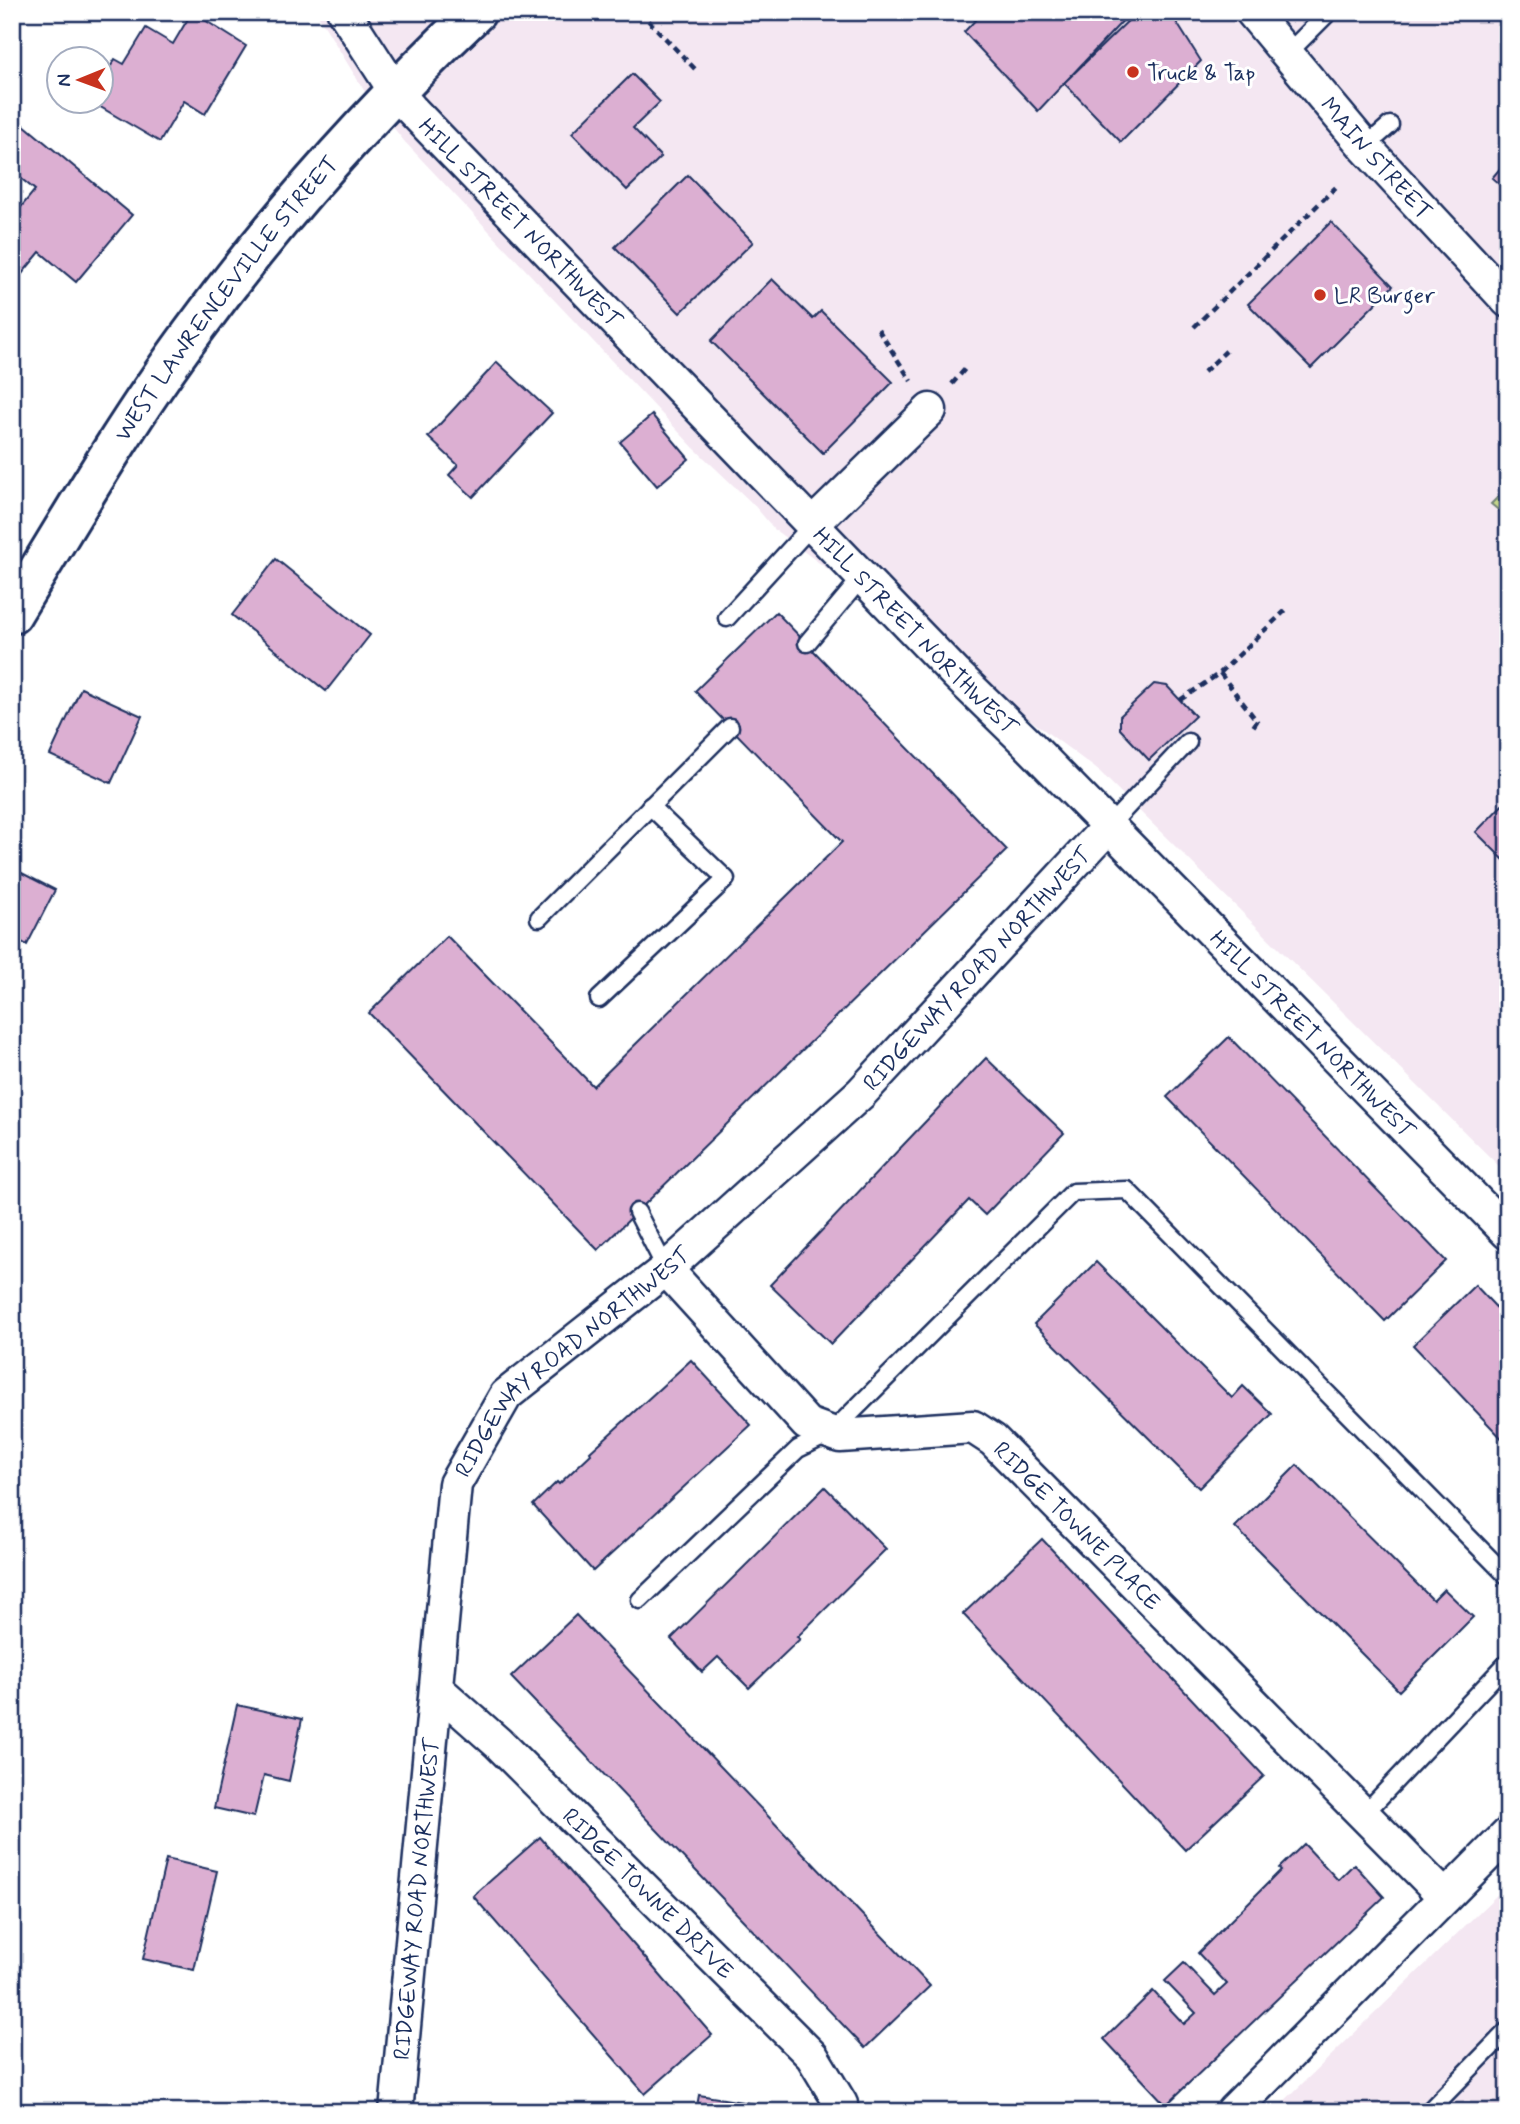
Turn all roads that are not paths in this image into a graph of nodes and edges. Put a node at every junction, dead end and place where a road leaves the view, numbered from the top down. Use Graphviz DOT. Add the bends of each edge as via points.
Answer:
graph roads {
  1 [pos="344,12"];
  2 [pos="476,12"];
  3 [pos="1252,12"];
  4 [pos="1329,12"];
  5 [pos="1286,55"];
  6 [pos="395,90"];
  7 [pos="1390,125"];
  8 [pos="1365,148"];
  9 [pos="1508,301"];
  10 [pos="930,410"];
  11 [pos="813,524"];
  12 [pos="863,576"];
  13 [pos="12,614"];
  14 [pos="727,618"];
  15 [pos="807,643"];
  16 [pos="730,727"];
  17 [pos="1188,742"];
  18 [pos="650,806"];
  19 [pos="1108,827"];
  20 [pos="539,918"];
  21 [pos="599,999"];
  22 [pos="637,1212"];
  23 [pos="1508,1233"];
  24 [pos="666,1269"];
  25 [pos="831,1433"];
  26 [pos="1508,1577"];
  27 [pos="640,1600"];
  28 [pos="1508,1662"];
  29 [pos="437,1689"];
  30 [pos="1364,1814"];
  31 [pos="1508,1834"];
  32 [pos="1446,1896"];
  33 [pos="1508,2030"];
  34 [pos="1233,2111"];
  35 [pos="396,2112"];
  36 [pos="841,2112"];
  37 [pos="1428,2112"];
  1 -- 6 [label="street, HILL STREET NORTHWEST"];
  2 -- 6 [label="street, WEST LAWRENCEVILLE STREET"];
  3 -- 5 [label="street, MAIN STREET"];
  4 -- 5 [label="lane"];
  5 -- 8 [label="street, MAIN STREET"];
  6 -- 11 [label="street, HILL STREET NORTHWEST"];
  6 -- 13 [label="street, WEST LAWRENCEVILLE STREET" via="271,231 191,333 125,429"];
  7 -- 8 [label="lane"];
  8 -- 9 [label="street, MAIN STREET"];
  10 -- 11 [label="street"];
  11 -- 12 [label="street, HILL STREET NORTHWEST"];
  11 -- 14 [label="lane"];
  12 -- 15 [label="lane"];
  12 -- 19 [label="street, HILL STREET NORTHWEST"];
  16 -- 18 [label="lane"];
  17 -- 19 [label="lane"];
  18 -- 20 [label="lane"];
  18 -- 21 [label="lane" via="726,879"];
  19 -- 23 [label="street, HILL STREET NORTHWEST"];
  19 -- 24 [label="street, RIDGEWAY ROAD NORTHWEST" via="861,1093"];
  22 -- 24 [label="lane"];
  24 -- 25 [label="street, RIDGE TOWNE PLACE" via="807,1424"];
  24 -- 29 [label="street, RIDGEWAY ROAD NORTHWEST" via="506,1395 455,1483"];
  25 -- 26 [label="lane" via="1073,1192 1127,1190"];
  25 -- 27 [label="lane" via="798,1449"];
  25 -- 30 [label="street, RIDGE TOWNE PLACE" via="973,1427 993,1440"];
  28 -- 30 [label="lane"];
  29 -- 35 [label="street, RIDGEWAY ROAD NORTHWEST"];
  29 -- 36 [label="street, RIDGE TOWNE DRIVE" via="498,1743 812,2056 841,2104"];
  30 -- 32 [label="street, RIDGE TOWNE PLACE"];
  31 -- 32 [label="street"];
  32 -- 34 [label="street"];
  33 -- 37 [label="lane"];
}
